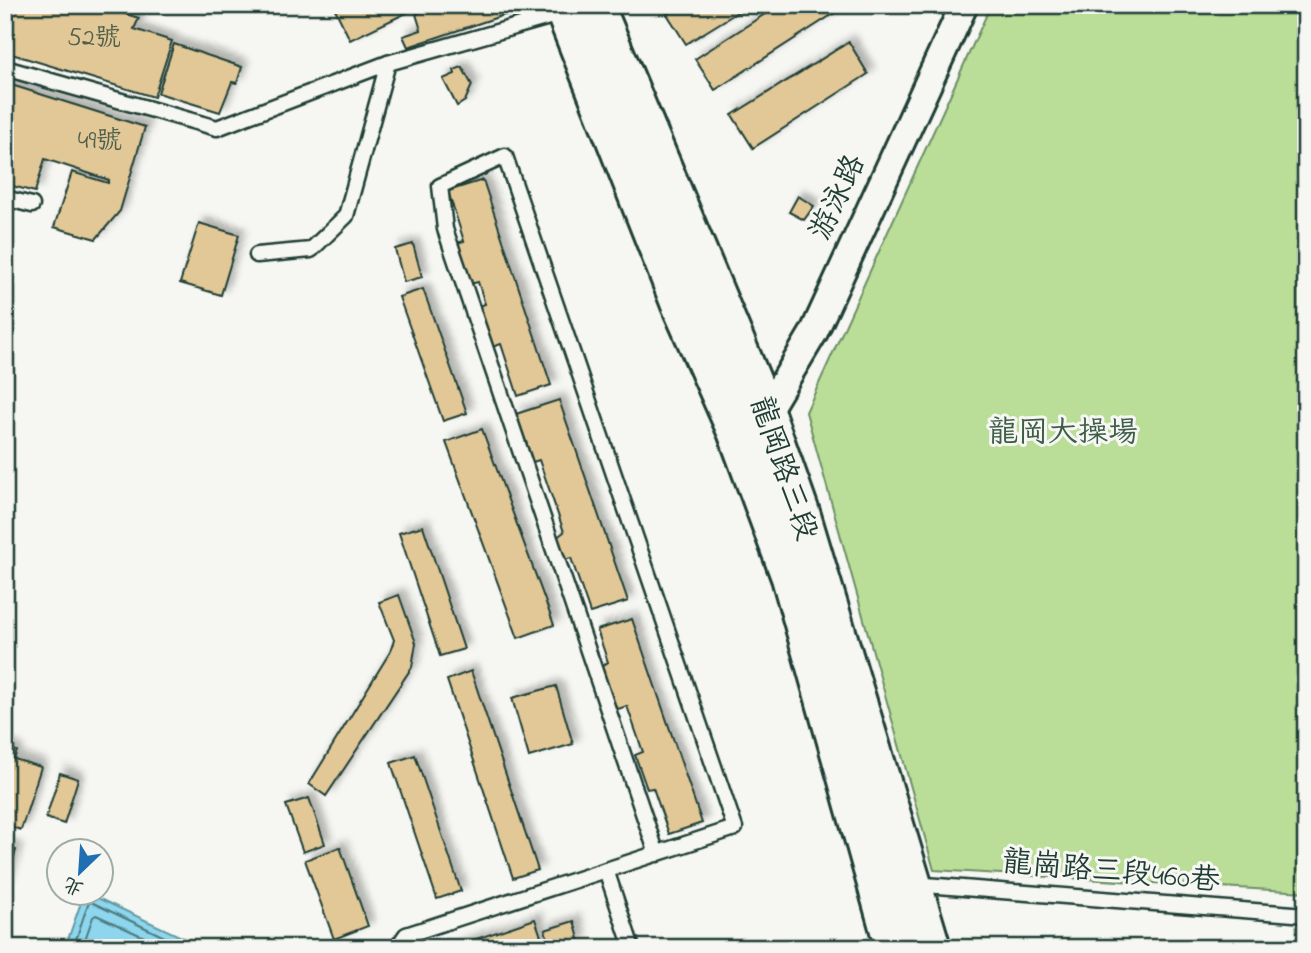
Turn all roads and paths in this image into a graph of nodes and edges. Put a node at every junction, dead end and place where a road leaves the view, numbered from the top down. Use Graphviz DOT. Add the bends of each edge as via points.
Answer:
graph roads {
  1 [pos="964,5"];
  2 [pos="577,7"];
  3 [pos="388,63"];
  4 [pos="5,68"];
  5 [pos="5,198"];
  6 [pos="32,205"];
  7 [pos="257,255"];
  8 [pos="751,422"];
  9 [pos="657,854"];
  10 [pos="606,870"];
  11 [pos="895,887"];
  12 [pos="1306,915"];
  13 [pos="397,948"];
  14 [pos="632,948"];
  15 [pos="895,948"];
  16 [pos="931,948"];
  1 -- 8 [label="street, 游泳路" via="814,332"];
  2 -- 3 [label="lane"];
  2 -- 8 [label="main road, 龍岡路三段" via="680,302"];
  3 -- 4 [label="lane" via="217,128"];
  3 -- 7 [label="lane" via="345,216 311,250"];
  5 -- 6 [label="lane"];
  8 -- 11 [label="main road, 龍岡路三段" via="791,578"];
  9 -- 9 [label="lane" via="735,828 505,156 440,186 445,229"];
  9 -- 10 [label="lane"];
  10 -- 13 [label="lane" via="406,935"];
  10 -- 14 [label="lane"];
  11 -- 12 [label="lane, 龍崗路三段460巷"];
  11 -- 15 [label="main road, 龍岡路三段"];
  11 -- 16 [label="main road, 龍岡路三段"];
}
